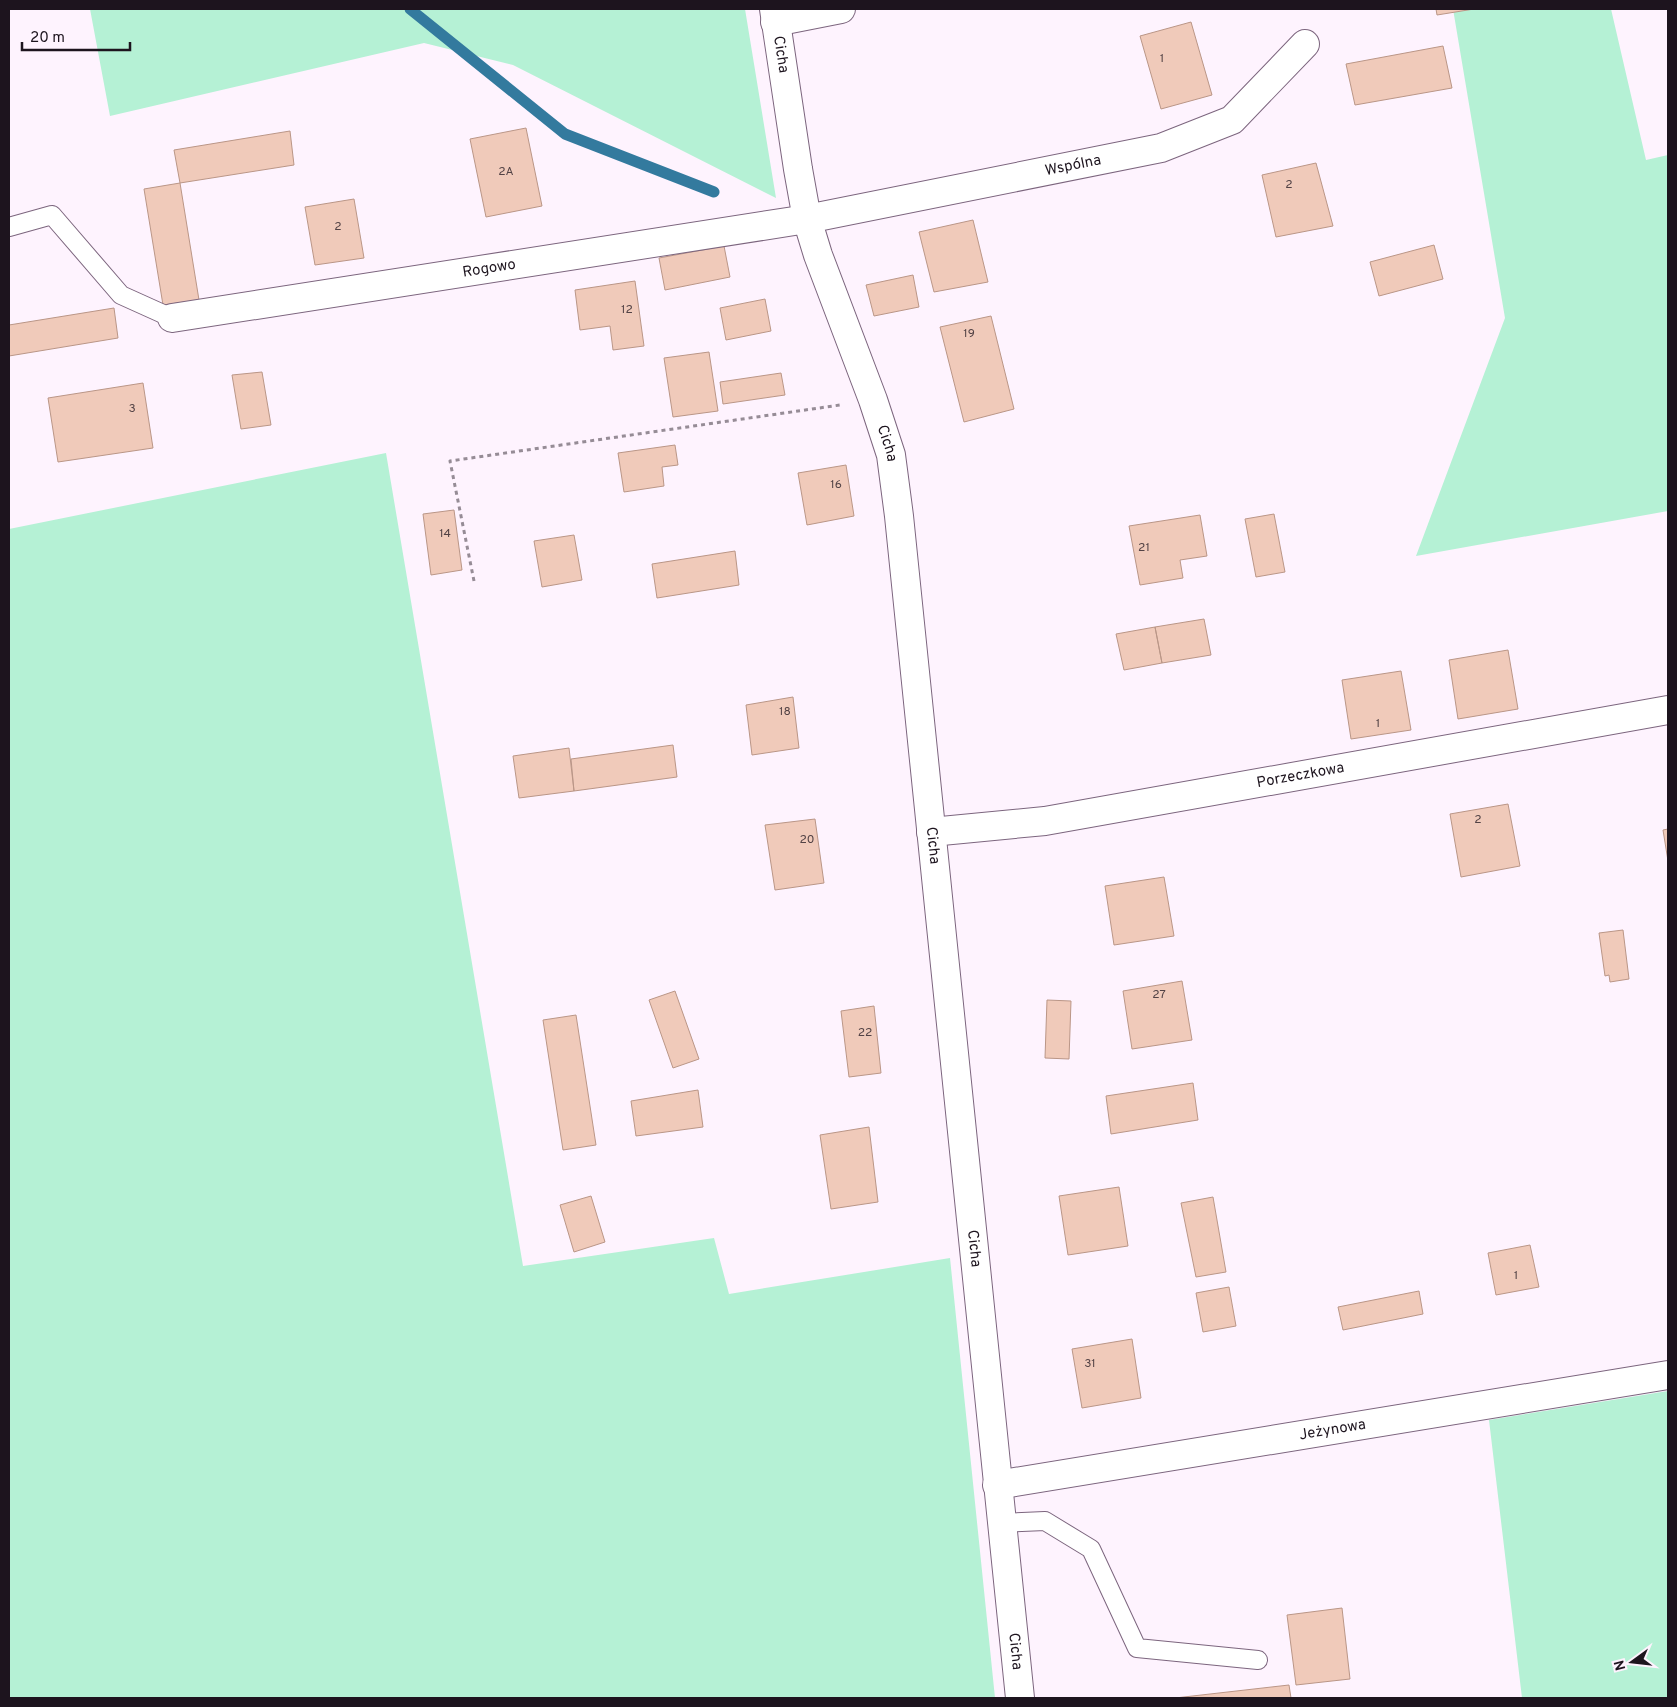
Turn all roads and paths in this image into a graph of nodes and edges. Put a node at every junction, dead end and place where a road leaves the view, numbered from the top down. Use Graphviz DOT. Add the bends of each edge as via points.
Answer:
graph roads {
  1 [pos="841,9"];
  2 [pos="775,15"];
  3 [pos="1305,44"];
  4 [pos="807,219"];
  5 [pos="9,227"];
  6 [pos="172,318"];
  7 [pos="872,400"];
  8 [pos="474,581"];
  9 [pos="1668,710"];
  10 [pos="931,832"];
  11 [pos="1668,1375"];
  12 [pos="997,1485"];
  13 [pos="1002,1523"];
  14 [pos="1258,1660"];
  15 [pos="1020,1698"];
  1 -- 2 [label="street"];
  2 -- 4 [label="street, Cicha"];
  3 -- 4 [label="street, Wspólna" via="1232,120 1161,148"];
  4 -- 6 [label="street, Rogowo"];
  4 -- 7 [label="street, Cicha"];
  5 -- 6 [label="lane" via="52,215 121,295"];
  7 -- 8 [label="path" via="450,461"];
  7 -- 10 [label="street, Cicha" via="891,455"];
  9 -- 10 [label="street, Porzeczkowa" via="1045,821"];
  10 -- 12 [label="street, Cicha"];
  11 -- 12 [label="street, Jeżynowa"];
  12 -- 13 [label="street, Cicha"];
  13 -- 14 [label="lane" via="1045,1521 1092,1549 1137,1648"];
  13 -- 15 [label="street, Cicha"];
}
